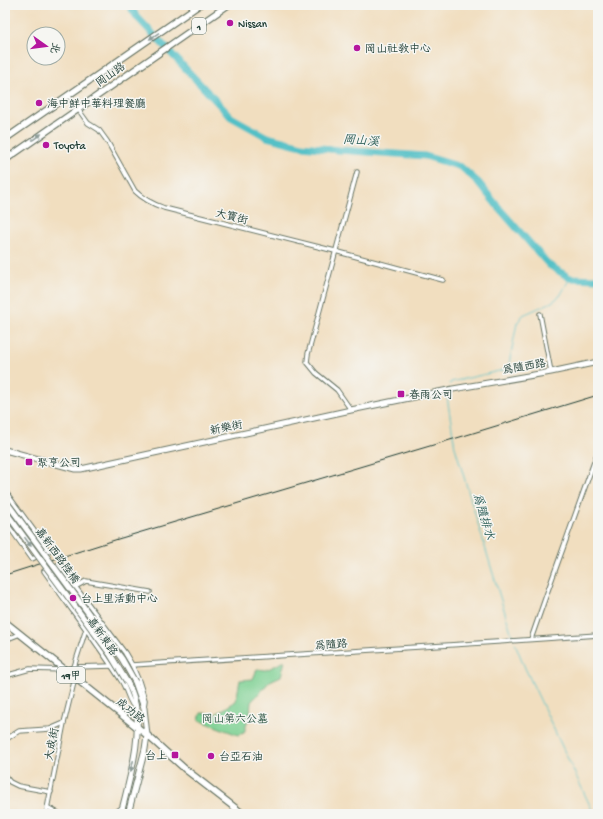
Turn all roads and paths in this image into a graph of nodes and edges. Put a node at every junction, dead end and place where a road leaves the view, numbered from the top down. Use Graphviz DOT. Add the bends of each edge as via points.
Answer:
graph roads {
  1 [pos="199,5"];
  2 [pos="228,5"];
  3 [pos="68,95"];
  4 [pos="77,109"];
  5 [pos="5,139"];
  6 [pos="5,160"];
  7 [pos="357,172"];
  8 [pos="335,251"];
  9 [pos="443,280"];
  10 [pos="540,314"];
  11 [pos="598,362"];
  12 [pos="551,372"];
  13 [pos="453,389"];
  14 [pos="351,410"];
  15 [pos="5,450"];
  16 [pos="598,450"];
  17 [pos="5,491"];
  18 [pos="5,500"];
  19 [pos="5,511"];
  20 [pos="5,521"];
  21 [pos="76,587"];
  22 [pos="150,592"];
  23 [pos="99,619"];
  24 [pos="5,622"];
  25 [pos="86,629"];
  26 [pos="20,634"];
  27 [pos="598,635"];
  28 [pos="531,639"];
  29 [pos="5,640"];
  30 [pos="132,665"];
  31 [pos="112,666"];
  32 [pos="74,667"];
  33 [pos="65,670"];
  34 [pos="5,676"];
  35 [pos="75,678"];
  36 [pos="127,682"];
  37 [pos="135,682"];
  38 [pos="144,708"];
  39 [pos="136,709"];
  40 [pos="64,724"];
  41 [pos="137,728"];
  42 [pos="147,735"];
  43 [pos="5,740"];
  44 [pos="5,776"];
  45 [pos="51,792"];
  46 [pos="47,807"];
  47 [pos="122,807"];
  48 [pos="46,814"];
  49 [pos="60,814"];
  50 [pos="113,814"];
  51 [pos="121,814"];
  52 [pos="128,814"];
  53 [pos="243,814"];
  1 -- 3 [label="main road, 岡山路 / 1, one-way"];
  2 -- 4 [label="main road, 岡山路 / 1"];
  3 -- 4 [label="street, 大寶街"];
  3 -- 5 [label="main road, 岡山路 / 1"];
  6 -- 4 [label="main road, 岡山路 / 1, one-way"];
  4 -- 8 [label="street, 大寶街" via="107,141 135,191 151,203"];
  7 -- 8 [label="street"];
  8 -- 9 [label="street, 大寶街"];
  8 -- 14 [label="street" via="307,362 337,390"];
  10 -- 12 [label="street"];
  11 -- 12 [label="street, 為隨西路"];
  12 -- 13 [label="street, 為隨西路"];
  13 -- 14 [label="street, 新樂街"];
  14 -- 15 [label="street, 新樂街" via="75,469"];
  16 -- 28 [label="street"];
  17 -- 20 [label="street" via="49,551 32,559"];
  18 -- 37 [label="street, 嘉新西路陸橋, bridge" via="122,659"];
  19 -- 36 [label="street, 嘉新西路陸橋, one-way, bridge" via="110,654"];
  21 -- 22 [label="street" via="86,581"];
  21 -- 23 [label="street, 嘉新東路"];
  21 -- 25 [label="street, 嘉新東路" via="57,565 44,571"];
  23 -- 25 [label="street"];
  23 -- 30 [label="street, 嘉新東路"];
  24 -- 26 [label="main road, 成功路 / 19甲"];
  25 -- 31 [label="street, 嘉新東路"];
  25 -- 32 [label="street"];
  26 -- 29 [label="street"];
  26 -- 33 [label="main road, 成功路 / 19甲"];
  27 -- 28 [label="street, 為隨路"];
  28 -- 30 [label="street, 為隨路"];
  30 -- 38 [label="street, 嘉新東路" via="145,700"];
  31 -- 32 [label="street"];
  31 -- 39 [label="street, 嘉新東路" via="126,688 132,706"];
  32 -- 33 [label="street"];
  33 -- 34 [label="street" via="30,669"];
  33 -- 35 [label="main road, 成功路 / 19甲"];
  35 -- 40 [label="street, 大成街"];
  35 -- 41 [label="main road, 成功路 / 19甲"];
  36 -- 39 [label="street, 嘉新東路"];
  37 -- 38 [label="street, 嘉新東路"];
  38 -- 42 [label="street, 嘉新東路"];
  39 -- 41 [label="street, 嘉新東路"];
  40 -- 43 [label="street" via="50,729 19,731"];
  40 -- 45 [label="street, 大成街"];
  41 -- 42 [label="main road, 成功路 / 19甲"];
  41 -- 47 [label="street, 嘉新東路, one-way" via="136,746"];
  42 -- 52 [label="street, 嘉新東路"];
  42 -- 53 [label="main road, 成功路 / 19甲" via="185,769"];
  44 -- 45 [label="street" via="18,786"];
  45 -- 46 [label="street, 大成街"];
  46 -- 48 [label="street, 大成街"];
  46 -- 49 [label="street"];
  47 -- 50 [label="street"];
  47 -- 51 [label="street, 嘉新東路"];
}
